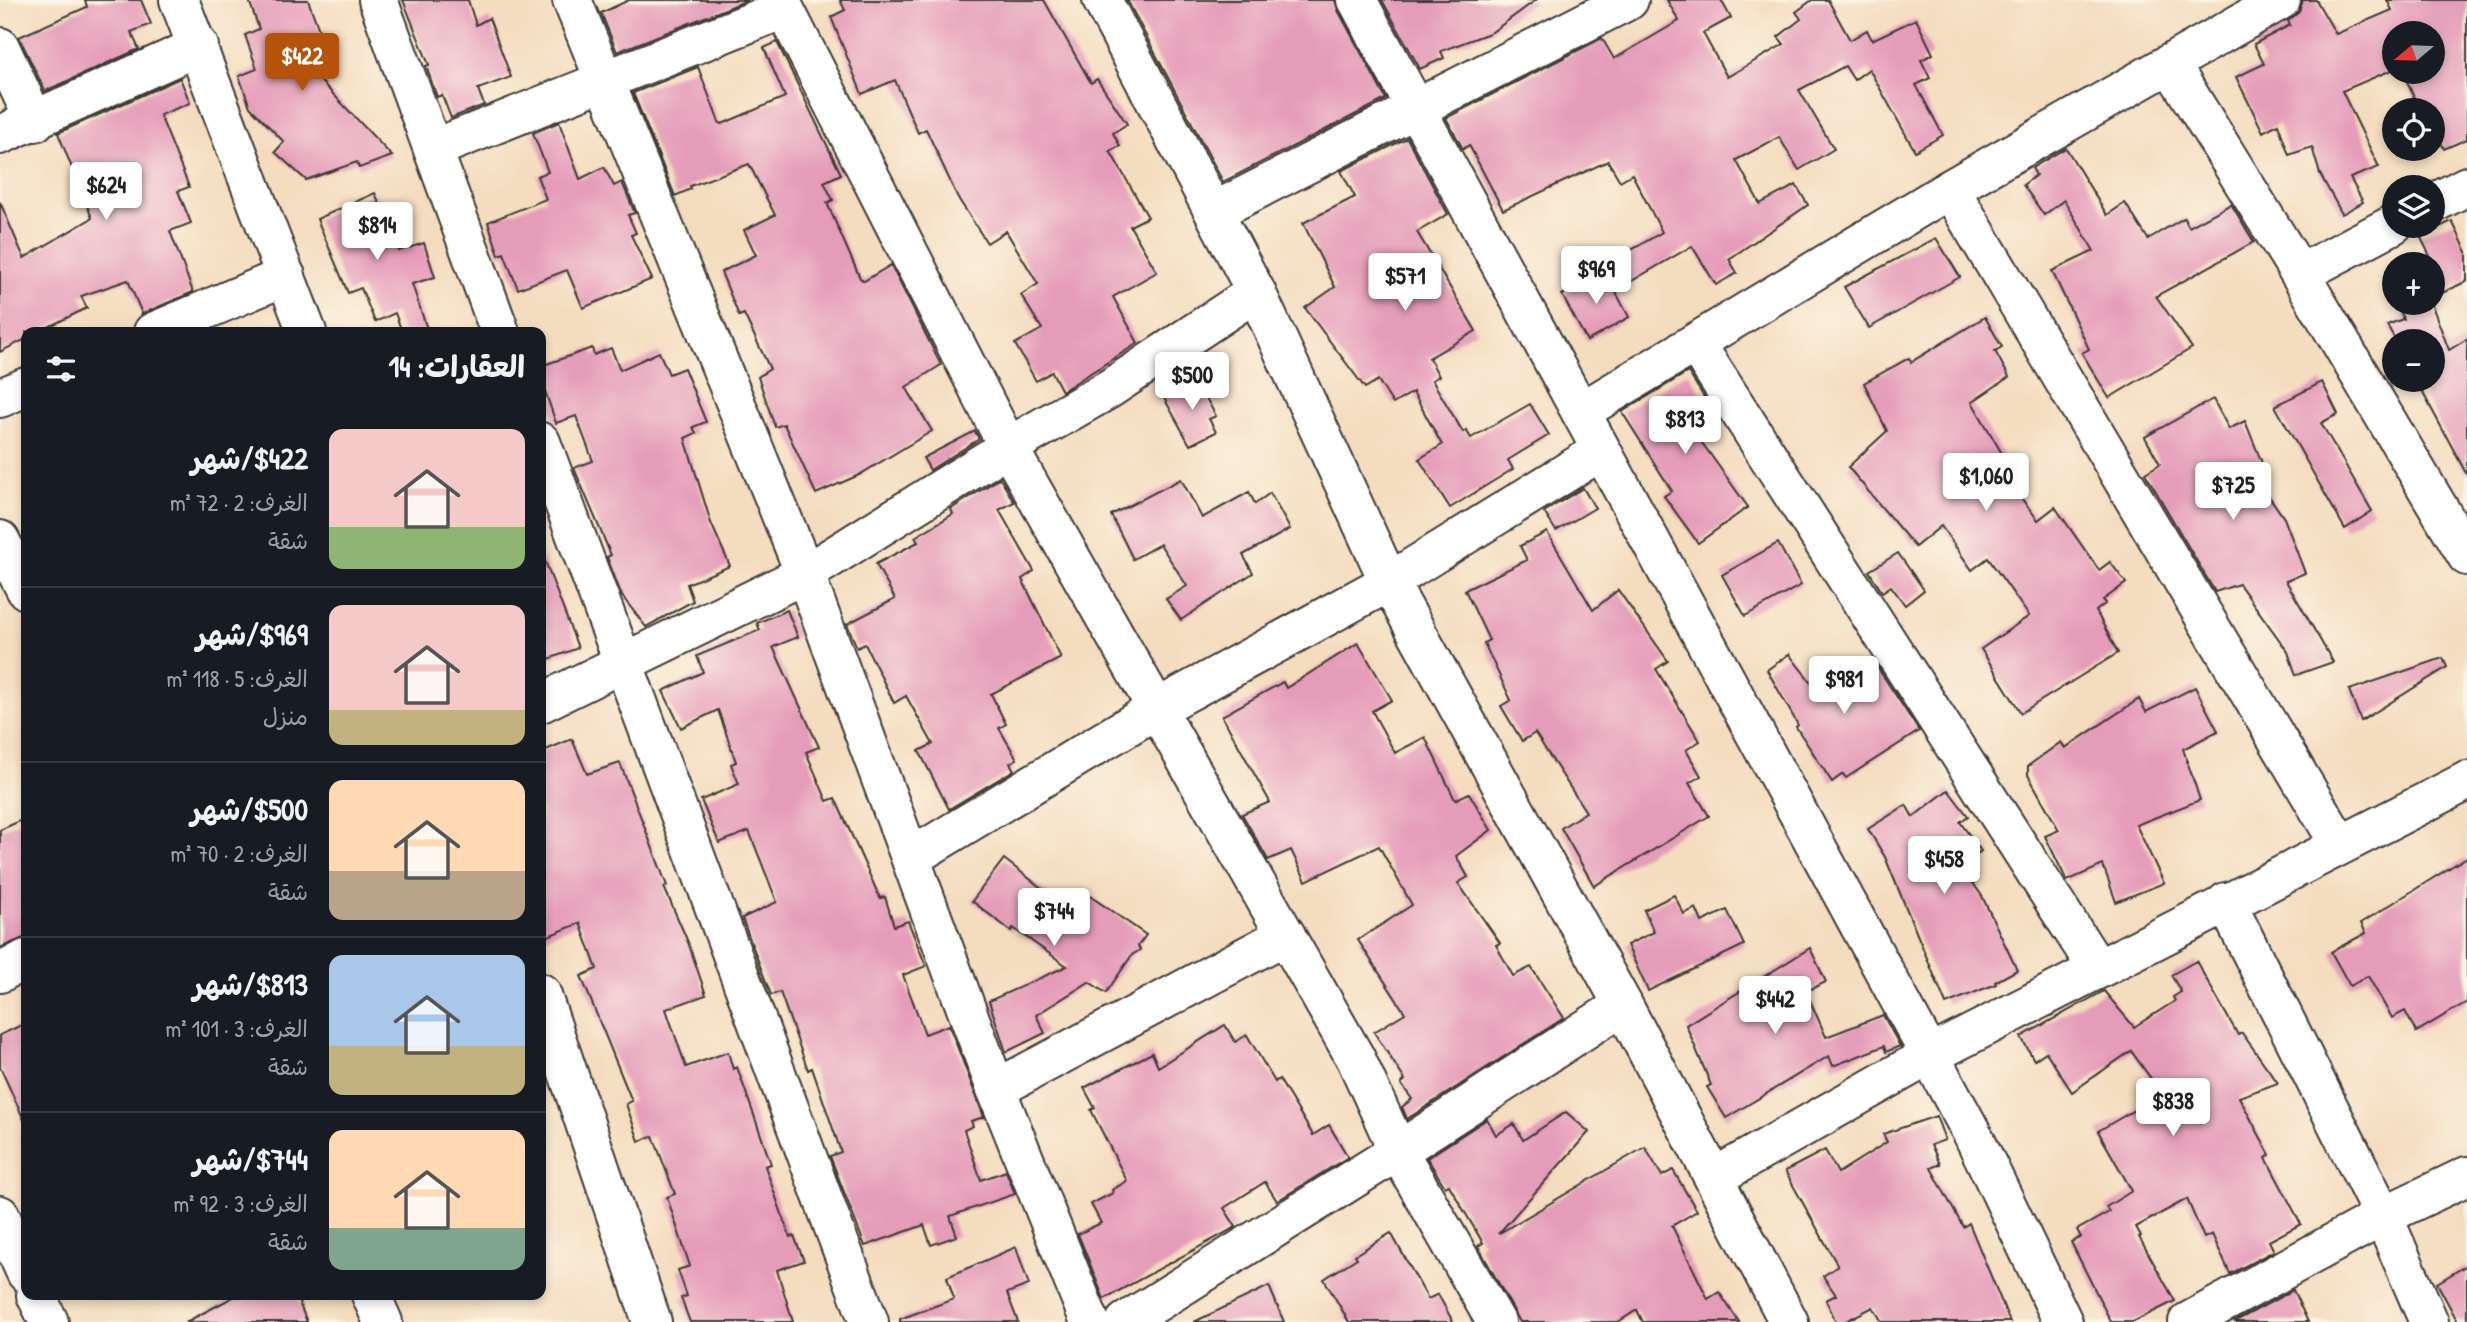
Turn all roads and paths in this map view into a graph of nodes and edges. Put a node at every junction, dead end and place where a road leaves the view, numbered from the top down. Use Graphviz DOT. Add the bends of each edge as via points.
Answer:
graph roads {
  1 [pos="179,0"];
  2 [pos="379,0"];
  3 [pos="572,0"];
  4 [pos="1102,0"];
  5 [pos="1357,0"];
  6 [pos="1629,0"];
  7 [pos="2271,2"];
  8 [pos="782,4"];
  9 [pos="199,46"];
  10 [pos="0,47"];
  11 [pos="2170,64"];
  12 [pos="605,81"];
  13 [pos="1418,110"];
  14 [pos="17,128"];
  15 [pos="433,149"];
  16 [pos="2467,186"];
  17 [pos="1950,189"];
  18 [pos="2445,197"];
  19 [pos="1216,211"];
  20 [pos="2382,230"];
  21 [pos="2300,274"];
  22 [pos="286,276"];
  23 [pos="1256,292"];
  24 [pos="165,327"];
  25 [pos="305,327"];
  26 [pos="498,327"];
  27 [pos="1696,344"];
  28 [pos="21,389"];
  29 [pos="0,398"];
  30 [pos="1582,411"];
  31 [pos="1008,447"];
  32 [pos="1601,451"];
  33 [pos="546,456"];
  34 [pos="0,540"];
  35 [pos="2467,556"];
  36 [pos="805,574"];
  37 [pos="21,580"];
  38 [pos="1390,582"];
  39 [pos="622,663"];
  40 [pos="546,701"];
  41 [pos="1158,709"];
  42 [pos="2467,781"];
  43 [pos="2340,845"];
  44 [pos="912,856"];
  45 [pos="2226,902"];
  46 [pos="1286,935"];
  47 [pos="21,962"];
  48 [pos="2097,968"];
  49 [pos="0,973"];
  50 [pos="1623,1005"];
  51 [pos="546,1008"];
  52 [pos="1930,1055"];
  53 [pos="996,1089"];
  54 [pos="1398,1151"];
  55 [pos="2467,1176"];
  56 [pos="1715,1177"];
  57 [pos="0,1215"];
  58 [pos="2383,1216"];
  59 [pos="21,1262"];
  60 [pos="38,1300"];
  61 [pos="373,1300"];
  62 [pos="49,1322"];
  63 [pos="383,1322"];
  64 [pos="652,1322"];
  65 [pos="869,1322"];
  66 [pos="1090,1322"];
  67 [pos="1125,1322"];
  68 [pos="1496,1322"];
  69 [pos="1789,1322"];
  70 [pos="2063,1322"];
  71 [pos="2188,1322"];
  72 [pos="2429,1322"];
  1 -- 9 [label="street"];
  2 -- 15 [label="street"];
  3 -- 12 [label="street"];
  4 -- 19 [label="street"];
  5 -- 13 [label="street"];
  6 -- 13 [label="street"];
  7 -- 11 [label="street"];
  8 -- 12 [label="street"];
  8 -- 31 [label="street"];
  9 -- 14 [label="street"];
  9 -- 22 [label="street"];
  10 -- 14 [label="street"];
  11 -- 17 [label="street"];
  11 -- 21 [label="street"];
  12 -- 15 [label="street"];
  12 -- 36 [label="street"];
  13 -- 19 [label="street"];
  13 -- 30 [label="street"];
  15 -- 26 [label="street"];
  16 -- 18 [label="street"];
  17 -- 27 [label="street"];
  17 -- 43 [label="street"];
  19 -- 23 [label="street"];
  20 -- 21 [label="street"];
  21 -- 35 [label="street"];
  22 -- 24 [label="street"];
  22 -- 25 [label="street"];
  23 -- 31 [label="street"];
  23 -- 38 [label="street"];
  27 -- 30 [label="street"];
  27 -- 48 [label="street"];
  28 -- 29 [label="street"];
  30 -- 32 [label="street"];
  31 -- 36 [label="street"];
  31 -- 41 [label="street"];
  32 -- 38 [label="street"];
  32 -- 52 [label="street"];
  33 -- 39 [label="street"];
  34 -- 37 [label="street"];
  36 -- 39 [label="street"];
  36 -- 44 [label="street"];
  38 -- 41 [label="street"];
  38 -- 50 [label="street"];
  39 -- 40 [label="street"];
  39 -- 65 [label="street"];
  41 -- 44 [label="street"];
  41 -- 46 [label="street"];
  42 -- 43 [label="street"];
  43 -- 45 [label="street"];
  44 -- 53 [label="street"];
  45 -- 48 [label="street"];
  45 -- 58 [label="street"];
  46 -- 53 [label="street"];
  46 -- 54 [label="street" via="1356,1059"];
  47 -- 49 [label="street"];
  48 -- 52 [label="street"];
  50 -- 54 [label="street"];
  50 -- 56 [label="street"];
  51 -- 64 [label="street"];
  52 -- 56 [label="street"];
  52 -- 70 [label="street"];
  53 -- 66 [label="street"];
  54 -- 67 [label="street"];
  54 -- 68 [label="street"];
  55 -- 58 [label="street"];
  56 -- 69 [label="street"];
  57 -- 59 [label="street"];
  58 -- 71 [label="street"];
  58 -- 72 [label="street"];
  60 -- 62 [label="street"];
  61 -- 63 [label="street"];
}
